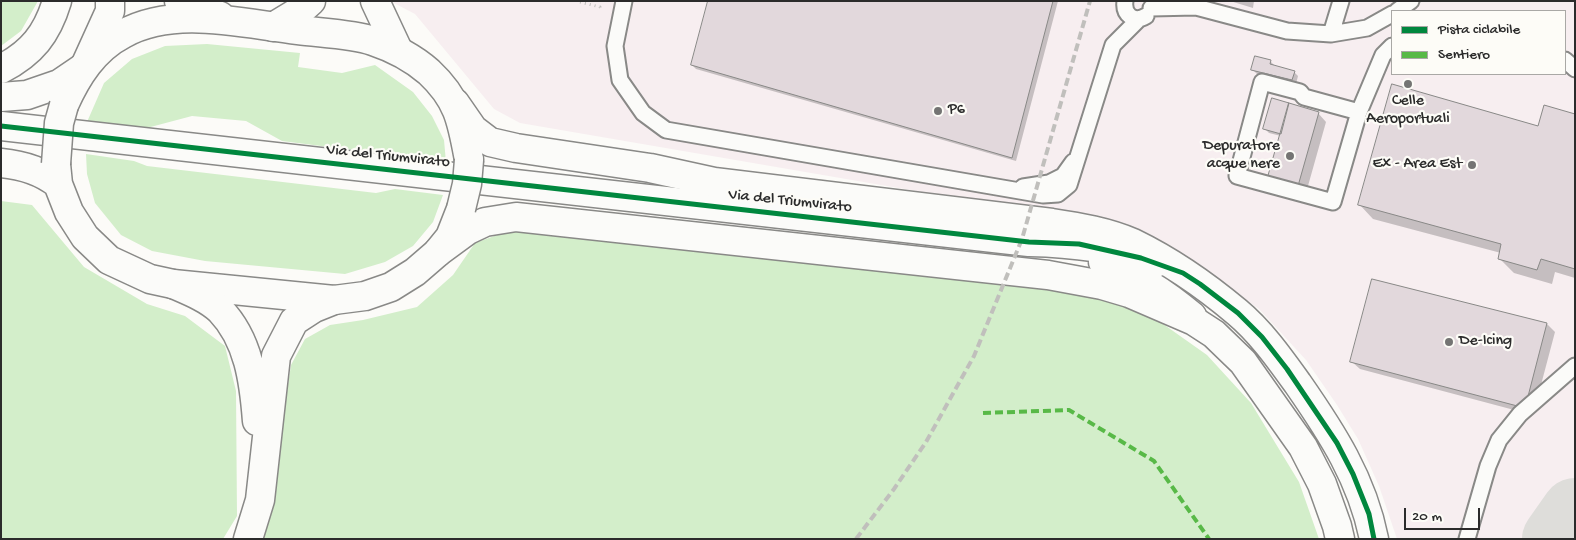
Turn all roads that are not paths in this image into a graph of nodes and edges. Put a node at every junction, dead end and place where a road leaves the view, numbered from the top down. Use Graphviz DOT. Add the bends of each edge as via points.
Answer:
graph roads {
  1 [pos="57,1"];
  2 [pos="110,1"];
  3 [pos="179,1"];
  4 [pos="310,1"];
  5 [pos="375,1"];
  6 [pos="624,1"];
  7 [pos="1341,1"];
  8 [pos="1411,1"];
  9 [pos="1125,2"];
  10 [pos="1150,3"];
  11 [pos="1398,10"];
  12 [pos="1391,15"];
  13 [pos="1139,19"];
  14 [pos="238,22"];
  15 [pos="273,27"];
  16 [pos="1331,34"];
  17 [pos="1113,45"];
  18 [pos="1391,47"];
  19 [pos="398,50"];
  20 [pos="86,66"];
  21 [pos="1,69"];
  22 [pos="1,98"];
  23 [pos="454,102"];
  24 [pos="1359,112"];
  25 [pos="1,126"];
  26 [pos="1,163"];
  27 [pos="57,174"];
  28 [pos="1029,242"];
  29 [pos="436,253"];
  30 [pos="1183,273"];
  31 [pos="173,284"];
  32 [pos="334,300"];
  33 [pos="1214,334"];
  34 [pos="1575,366"];
  35 [pos="261,480"];
  36 [pos="248,539"];
  37 [pos="1340,539"];
  38 [pos="1374,539"];
  39 [pos="1467,539"];
  1 -- 21 [label="main road" via="46,30 35,44 19,60"];
  2 -- 20 [label="main road" via="110,11"];
  3 -- 14 [label="main road"];
  4 -- 15 [label="main road"];
  5 -- 19 [label="main road"];
  6 -- 17 [label="lane" via="615,46 620,80 643,113 666,130 1043,195 1058,194 1069,186"];
  7 -- 16 [label="lane"];
  8 -- 11 [label="lane"];
  9 -- 13 [label="lane" via="1127,14"];
  9 -- 17 [label="lane"];
  10 -- 13 [label="lane" via="1147,15"];
  10 -- 16 [label="lane" via="1196,7 1287,31"];
  12 -- 16 [label="lane" via="1367,28"];
  13 -- 17 [label="lane"];
  14 -- 15 [label="main road, Via del Triumvirato"];
  14 -- 20 [label="main road, Via del Triumvirato" via="164,20 145,25 104,47"];
  15 -- 19 [label="main road, Via del Triumvirato" via="371,40"];
  18 -- 24 [label="lane" via="1383,55"];
  19 -- 23 [label="main road, Via del Triumvirato" via="429,72"];
  20 -- 22 [label="main road, Via del Triumvirato" via="59,84 27,95"];
  20 -- 27 [label="main road, Via del Triumvirato, bridge" via="74,83 59,123"];
  23 -- 29 [label="main road, Via del Triumvirato, bridge" via="463,126 469,160 467,184 450,236"];
  23 -- 30 [label="main road, Via del Triumvirato" via="473,129 490,142 650,168 714,182 1089,229 1131,242"];
  24 -- 24 [label="lane" via="1333,202 1237,176 1262,82"];
  25 -- 28 [label="main road, Via del Triumvirato"];
  26 -- 27 [label="main road" via="21,166 49,177"];
  27 -- 31 [label="main road, Via del Triumvirato" via="69,212 85,237 108,260 150,279"];
  28 -- 30 [label="main road, Via del Triumvirato" via="1093,247 1141,258"];
  28 -- 33 [label="main road, Via del Triumvirato" via="1079,254 1134,275 1162,292"];
  29 -- 32 [label="main road, Via del Triumvirato" via="391,287 365,296"];
  29 -- 33 [label="main road, Via del Triumvirato" via="484,222 516,217 613,227 1048,275 1129,293 1194,321"];
  30 -- 38 [label="main road, Via del Triumvirato" via="1238,313 1287,369 1354,474 1369,514"];
  31 -- 32 [label="main road, Via del Triumvirato"];
  31 -- 35 [label="main road" via="219,309 233,326 245,350 254,386"];
  32 -- 35 [label="main road" via="294,321 276,356"];
  33 -- 37 [label="main road, Via del Triumvirato" via="1243,362 1303,447 1322,484"];
  34 -- 39 [label="lane" via="1520,414 1499,440"];
  35 -- 36 [label="main road" via="260,500"];
}
